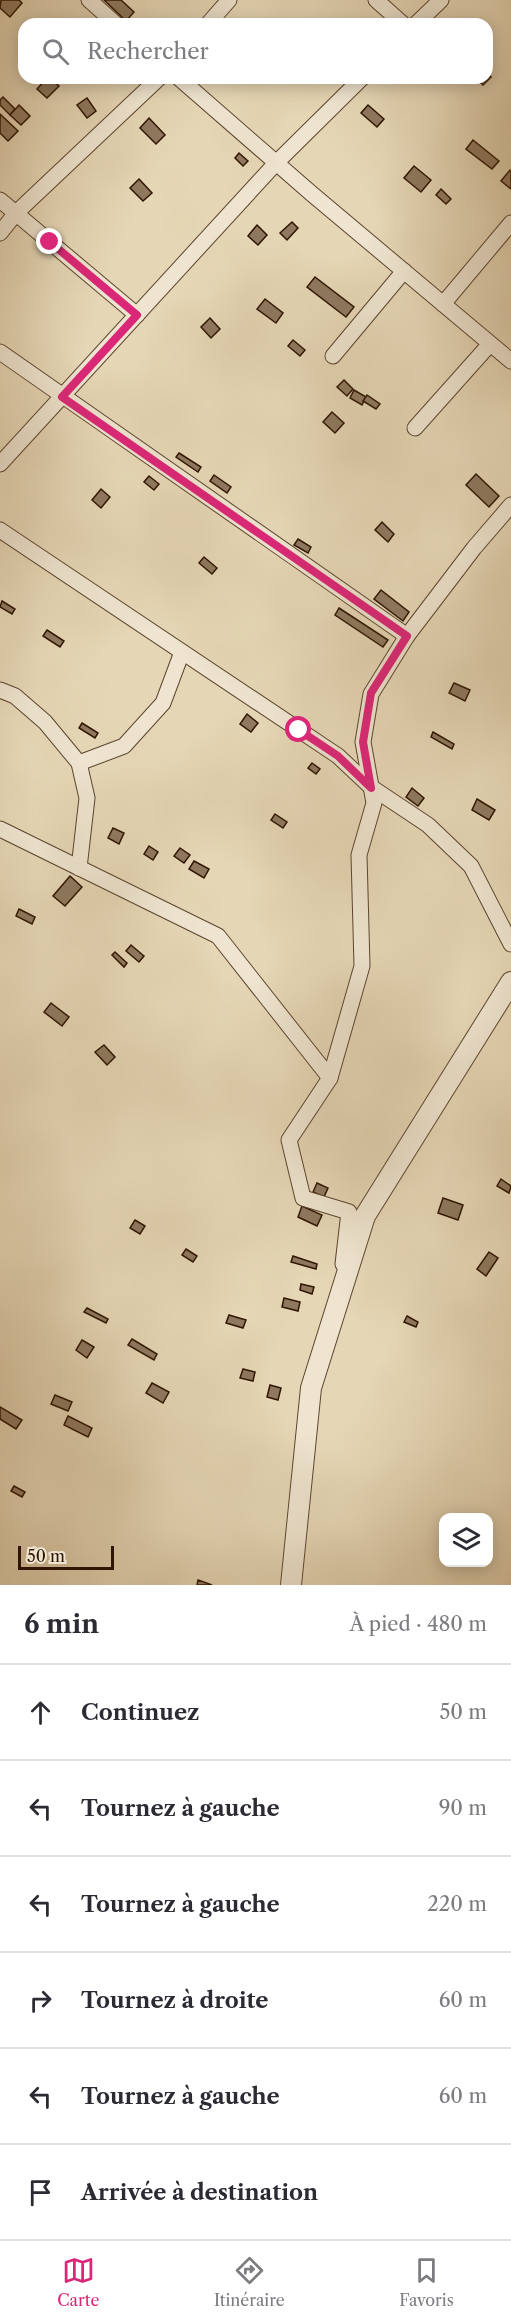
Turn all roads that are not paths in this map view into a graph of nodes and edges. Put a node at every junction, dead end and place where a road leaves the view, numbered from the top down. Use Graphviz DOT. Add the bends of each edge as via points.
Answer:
graph roads {
  1 [pos="89,0"];
  2 [pos="229,0"];
  3 [pos="376,0"];
  4 [pos="441,0"];
  5 [pos="109,18"];
  6 [pos="213,18"];
  7 [pos="397,18"];
  8 [pos="422,18"];
  9 [pos="153,84"];
  10 [pos="186,84"];
  11 [pos="356,84"];
  12 [pos="276,163"];
  13 [pos="0,200"];
  14 [pos="15,213"];
  15 [pos="511,223"];
  16 [pos="0,232"];
  17 [pos="404,271"];
  18 [pos="443,304"];
  19 [pos="137,315"];
  20 [pos="490,344"];
  21 [pos="0,352"];
  22 [pos="333,356"];
  23 [pos="511,361"];
  24 [pos="62,397"];
  25 [pos="415,428"];
  26 [pos="0,464"];
  27 [pos="511,505"];
  28 [pos="0,530"];
  29 [pos="407,636"];
  30 [pos="182,652"];
  31 [pos="0,690"];
  32 [pos="79,763"];
  33 [pos="371,788"];
  34 [pos="0,829"];
  35 [pos="79,868"];
  36 [pos="511,944"];
  37 [pos="511,982"];
  38 [pos="330,1078"];
  39 [pos="339,1297"];
  40 [pos="291,1585"];
  1 -- 5 [label="street"];
  2 -- 6 [label="street"];
  3 -- 7 [label="street"];
  4 -- 8 [label="street"];
  9 -- 14 [label="street"];
  10 -- 12 [label="street"];
  11 -- 12 [label="street"];
  12 -- 17 [label="street"];
  12 -- 19 [label="street"];
  13 -- 14 [label="street"];
  14 -- 16 [label="street"];
  14 -- 19 [label="street"];
  15 -- 18 [label="street"];
  17 -- 18 [label="street"];
  17 -- 22 [label="street"];
  18 -- 20 [label="street"];
  19 -- 24 [label="street"];
  20 -- 23 [label="street"];
  20 -- 25 [label="street"];
  21 -- 24 [label="street"];
  24 -- 26 [label="street"];
  24 -- 29 [label="street"];
  27 -- 29 [label="street"];
  28 -- 30 [label="street"];
  29 -- 33 [label="street" via="371,693 363,742"];
  30 -- 32 [label="street" via="163,703 124,746"];
  30 -- 33 [label="street" via="338,756"];
  31 -- 32 [label="street" via="15,696 45,722"];
  32 -- 35 [label="street" via="87,798"];
  33 -- 36 [label="street" via="428,825 471,866"];
  33 -- 38 [label="street" via="375,804 359,855 362,966"];
  34 -- 35 [label="street"];
  35 -- 38 [label="street" via="218,936"];
  37 -- 39 [label="street" via="365,1216"];
  38 -- 39 [label="street" via="289,1140 303,1198 349,1212"];
  39 -- 40 [label="street" via="311,1388"];
}
